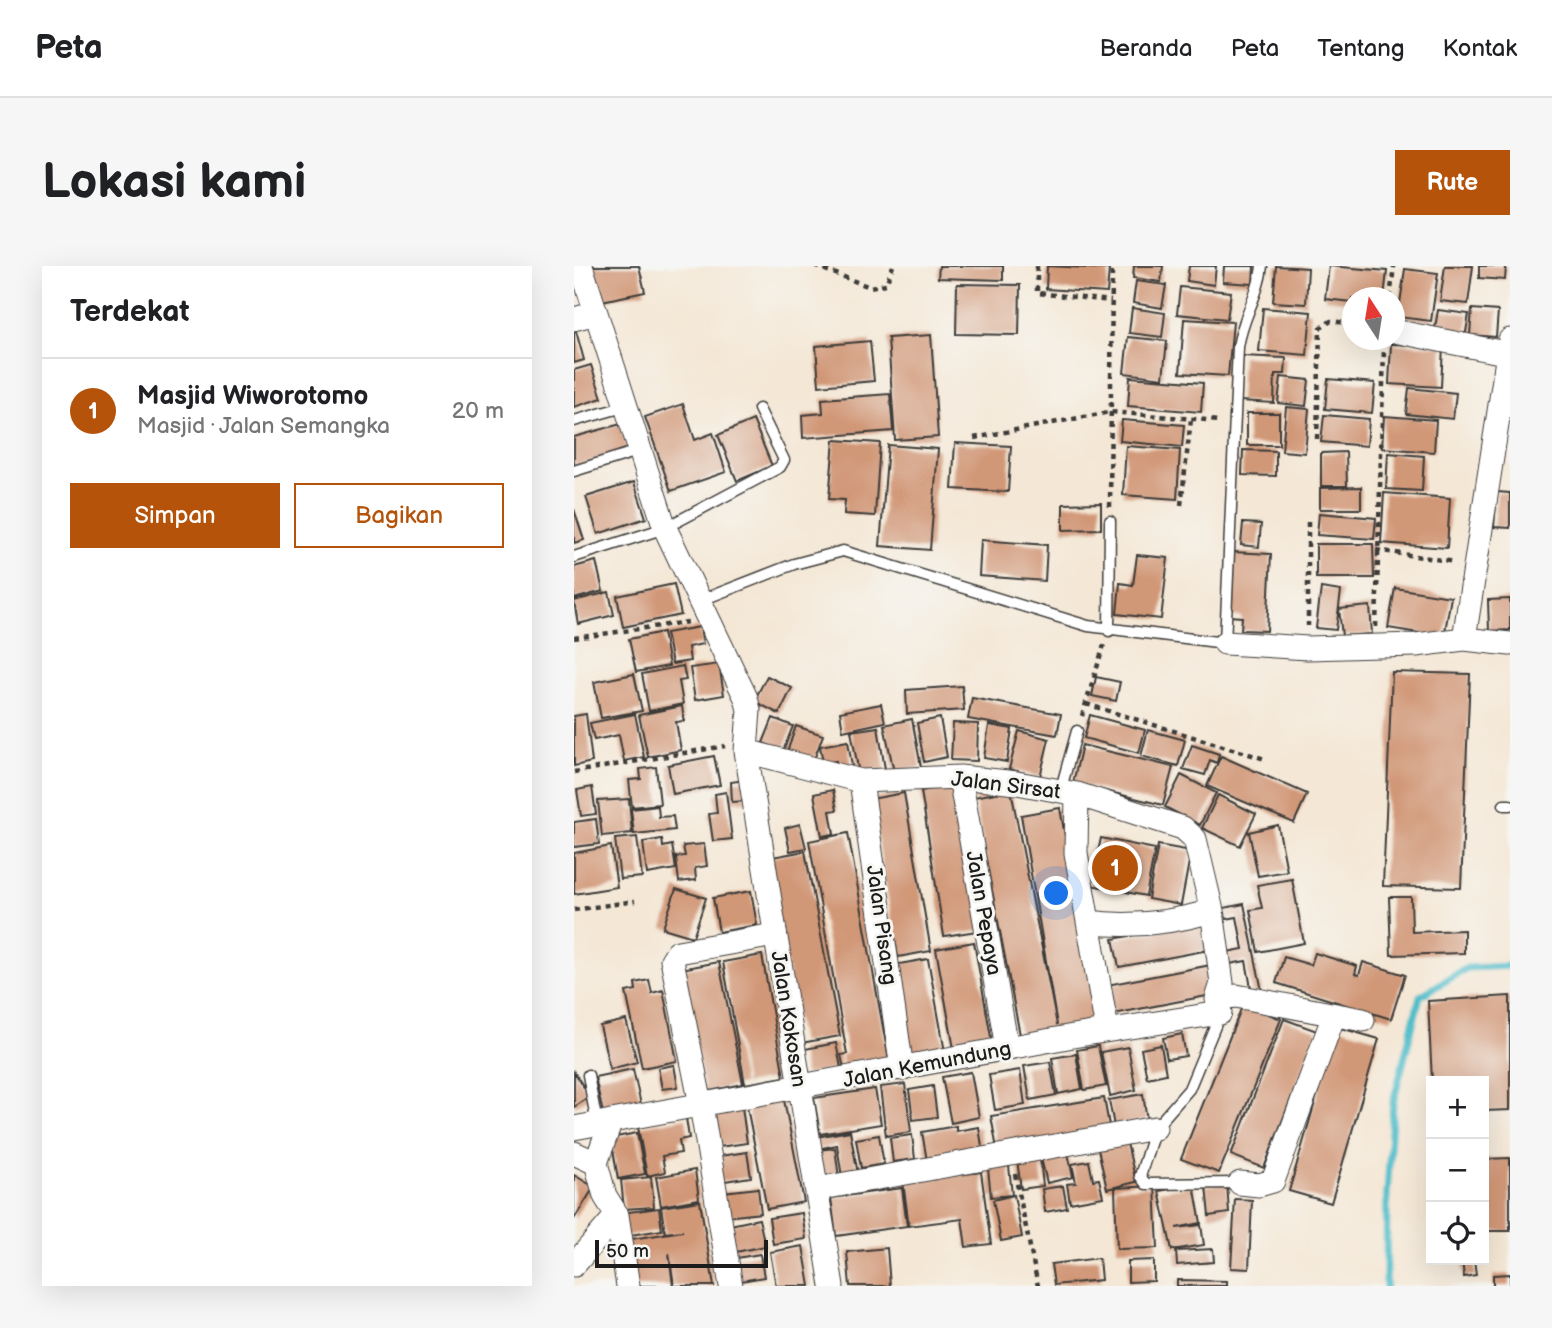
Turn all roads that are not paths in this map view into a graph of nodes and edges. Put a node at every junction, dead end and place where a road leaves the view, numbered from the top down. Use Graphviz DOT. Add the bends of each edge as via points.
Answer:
graph roads {
  1 [pos="581,266"];
  2 [pos="1262,266"];
  3 [pos="585,316"];
  4 [pos="1405,333"];
  5 [pos="1510,340"];
  6 [pos="1510,354"];
  7 [pos="627,406"];
  8 [pos="759,410"];
  9 [pos="574,421"];
  10 [pos="641,450"];
  11 [pos="574,471"];
  12 [pos="1110,522"];
  13 [pos="665,528"];
  14 [pos="574,557"];
  15 [pos="704,610"];
  16 [pos="1110,631"];
  17 [pos="1464,639"];
  18 [pos="1225,643"];
  19 [pos="1510,644"];
  20 [pos="1077,731"];
  21 [pos="746,747"];
  22 [pos="960,777"];
  23 [pos="861,780"];
  24 [pos="1069,793"];
  25 [pos="1212,911"];
  26 [pos="1088,922"];
  27 [pos="775,934"];
  28 [pos="1218,1006"];
  29 [pos="1334,1015"];
  30 [pos="1363,1020"];
  31 [pos="1107,1030"];
  32 [pos="1007,1048"];
  33 [pos="902,1069"];
  34 [pos="588,1075"];
  35 [pos="800,1087"];
  36 [pos="701,1105"];
  37 [pos="604,1122"];
  38 [pos="574,1128"];
  39 [pos="1155,1128"];
  40 [pos="574,1153"];
  41 [pos="596,1163"];
  42 [pos="1240,1184"];
  43 [pos="817,1189"];
  44 [pos="617,1215"];
  45 [pos="574,1265"];
  46 [pos="628,1286"];
  47 [pos="731,1286"];
  48 [pos="832,1286"];
  1 -- 3 [label="street, Jalan Kokosan"];
  2 -- 18 [label="lane" via="1258,293 1241,328"];
  3 -- 7 [label="street, Jalan Kokosan"];
  4 -- 6 [label="street"];
  5 -- 6 [label="street"];
  6 -- 17 [label="street"];
  7 -- 9 [label="lane"];
  7 -- 10 [label="street, Jalan Kokosan"];
  8 -- 13 [label="lane" via="782,451 780,467"];
  10 -- 11 [label="lane"];
  10 -- 13 [label="street, Jalan Kokosan"];
  12 -- 16 [label="lane"];
  13 -- 14 [label="lane"];
  13 -- 15 [label="street, Jalan Kokosan"];
  15 -- 16 [label="lane" via="794,564 843,551"];
  15 -- 21 [label="street, Jalan Kokosan" via="746,698"];
  16 -- 18 [label="lane"];
  17 -- 18 [label="street" via="1308,648"];
  17 -- 19 [label="street"];
  20 -- 24 [label="lane"];
  21 -- 23 [label="street, Jalan Sirsat"];
  21 -- 27 [label="street, Jalan Kokosan"];
  22 -- 23 [label="street, Jalan Sirsat"];
  22 -- 24 [label="street, Jalan Sirsat"];
  22 -- 32 [label="street, Jalan Pepaya"];
  23 -- 33 [label="street, Jalan Pisang"];
  24 -- 25 [label="street, Jalan Sirsat" via="1183,828 1195,839"];
  24 -- 26 [label="street"];
  25 -- 26 [label="street" via="1135,925"];
  25 -- 28 [label="street, Jalan Sirsat" via="1222,983"];
  26 -- 31 [label="street"];
  27 -- 35 [label="street, Jalan Kokosan"];
  27 -- 36 [label="street" via="678,952 672,960"];
  28 -- 29 [label="street, Jalan Kemundung" via="1236,996"];
  28 -- 31 [label="street, Jalan Kemundung"];
  28 -- 39 [label="lane" via="1189,1089"];
  29 -- 30 [label="street, Jalan Kemundung"];
  29 -- 42 [label="street" via="1273,1181"];
  31 -- 32 [label="street, Jalan Kemundung"];
  32 -- 33 [label="street, Jalan Kemundung"];
  33 -- 35 [label="street, Jalan Kemundung"];
  34 -- 37 [label="lane"];
  35 -- 36 [label="street, Jalan Kemundung"];
  35 -- 43 [label="street, Jalan Kokosan"];
  36 -- 37 [label="street, Jalan Kemundung"];
  36 -- 47 [label="street"];
  37 -- 38 [label="street, Jalan Kemundung"];
  37 -- 41 [label="street"];
  39 -- 42 [label="lane" via="1140,1175 1146,1184"];
  39 -- 43 [label="street"];
  40 -- 41 [label="street"];
  41 -- 44 [label="street" via="605,1196"];
  43 -- 48 [label="street, Jalan Kokosan"];
  44 -- 45 [label="street"];
  44 -- 46 [label="street"];
}
